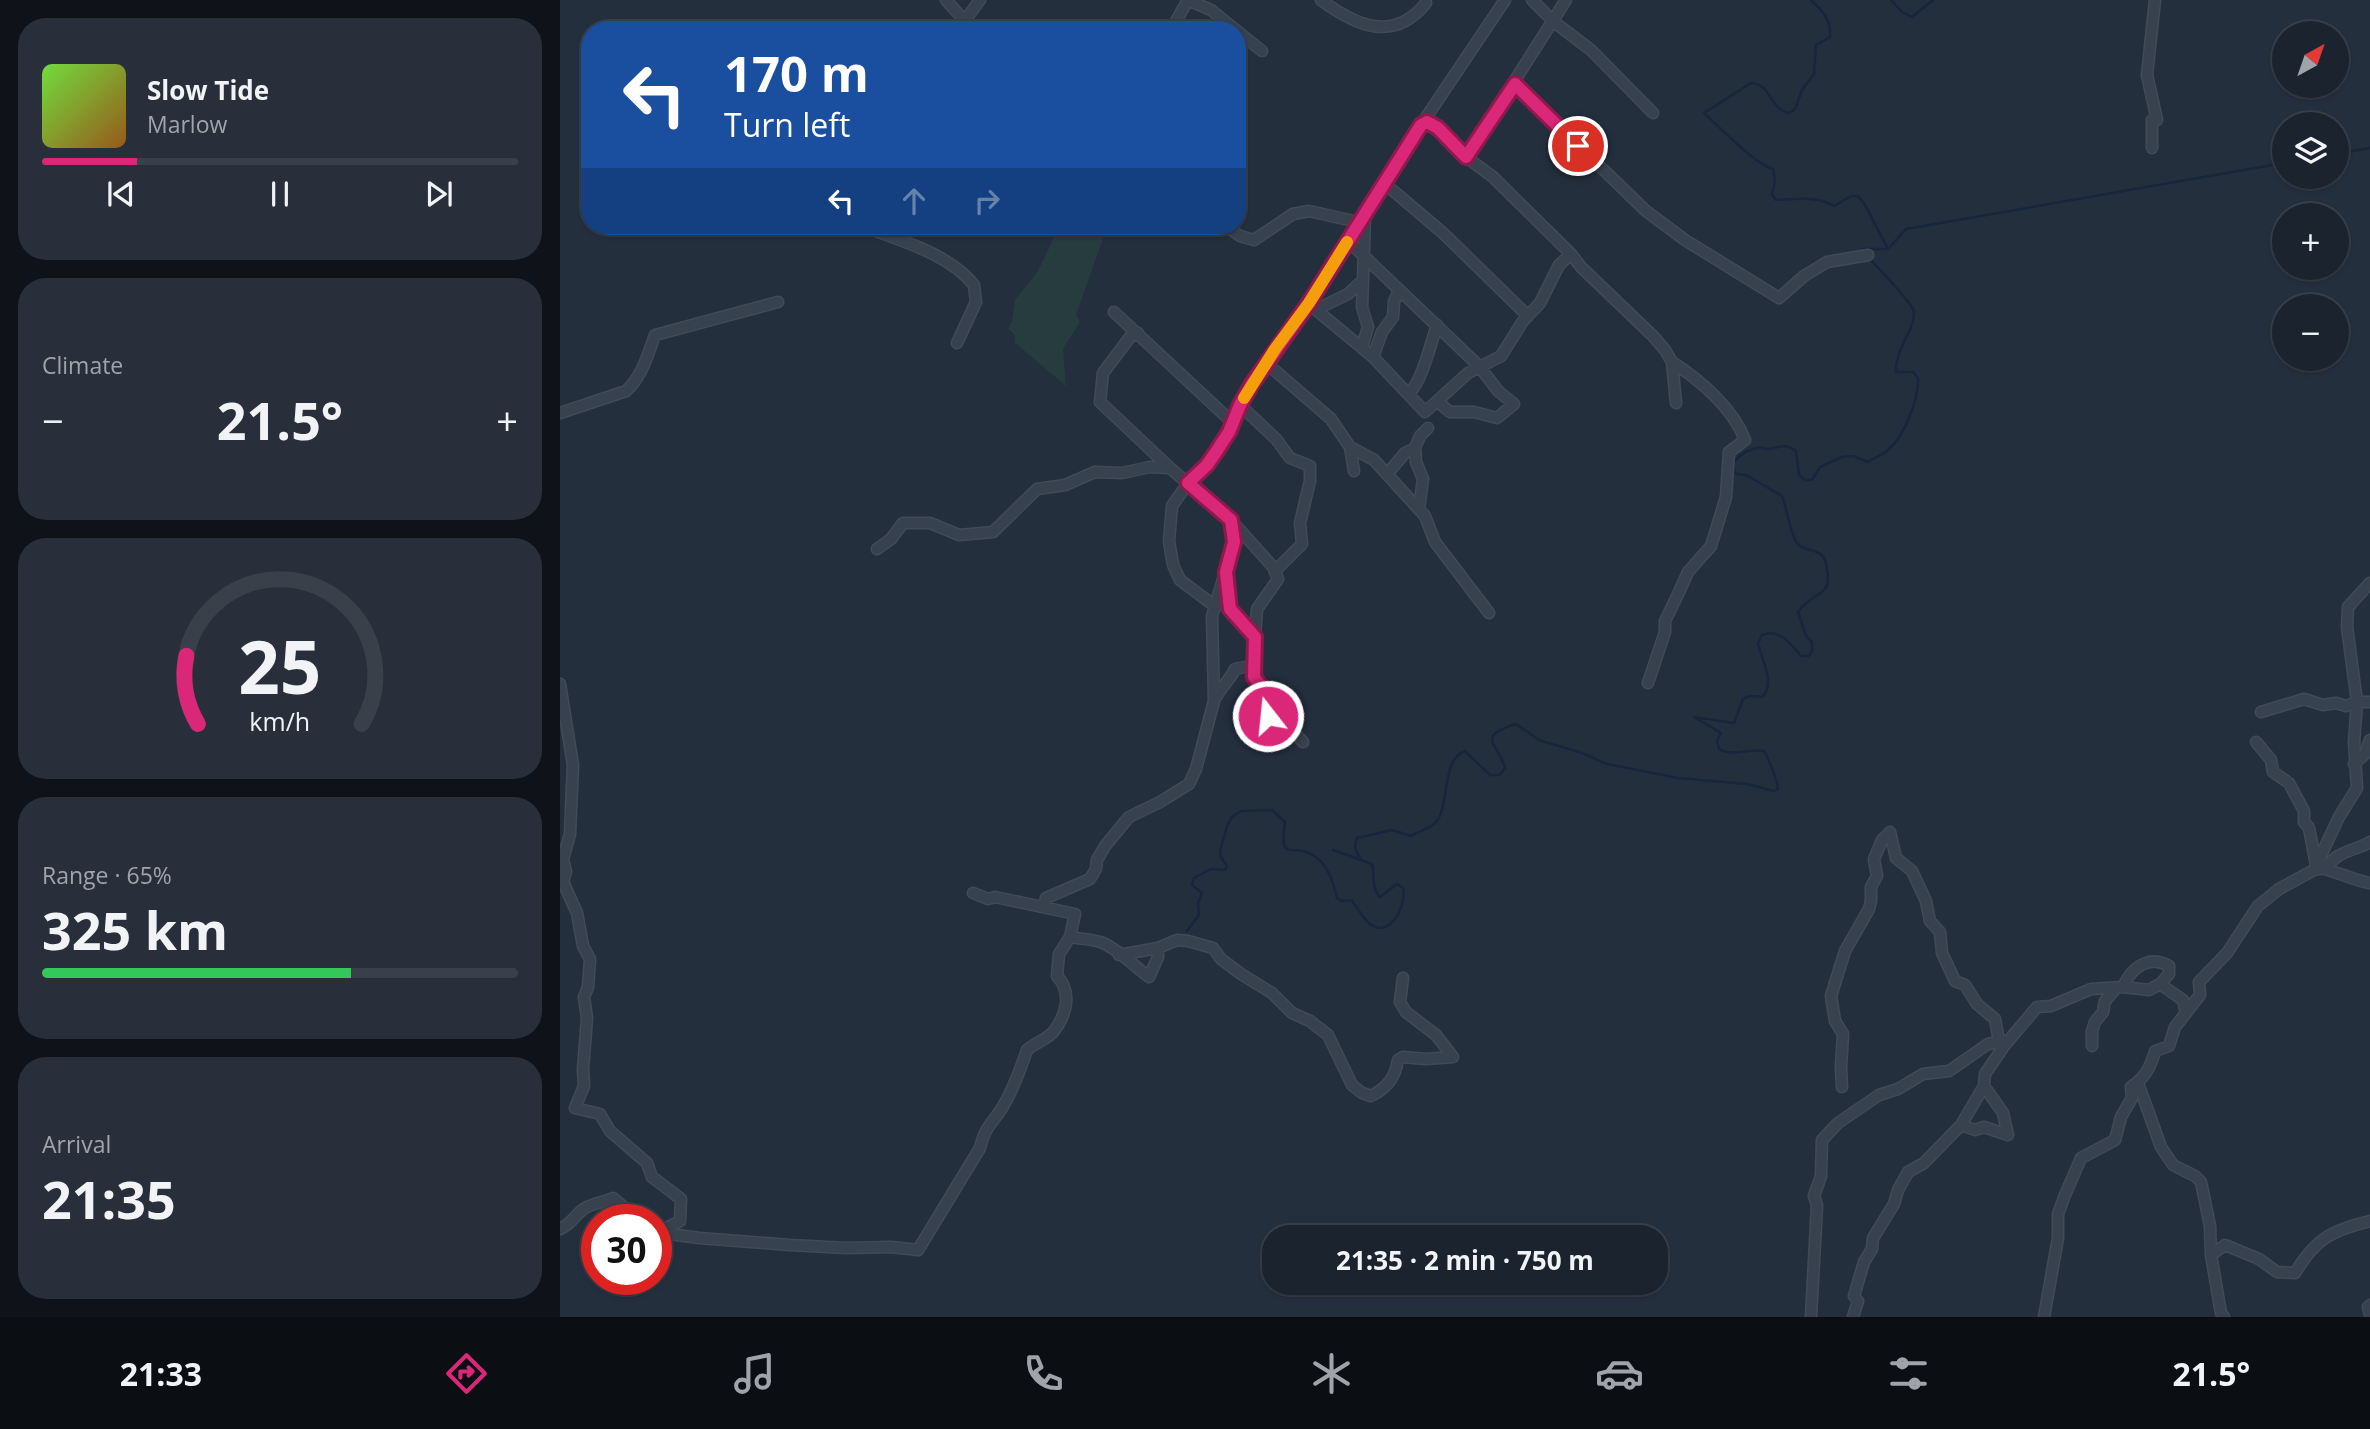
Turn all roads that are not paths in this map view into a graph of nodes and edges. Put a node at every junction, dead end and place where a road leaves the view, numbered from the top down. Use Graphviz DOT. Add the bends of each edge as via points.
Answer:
graph roads {
  1 [pos="946,0"];
  2 [pos="980,0"];
  3 [pos="1188,0"];
  4 [pos="1321,0"];
  5 [pos="1506,0"];
  6 [pos="1532,0"];
  7 [pos="1566,0"];
  8 [pos="2155,0"];
  9 [pos="1426,3"];
  10 [pos="964,20"];
  11 [pos="1176,21"];
  12 [pos="1225,21"];
  13 [pos="1553,22"];
  14 [pos="1246,38"];
  15 [pos="1262,51"];
  16 [pos="1515,84"];
  17 [pos="1653,113"];
  18 [pos="1421,125"];
  19 [pos="2152,148"];
  20 [pos="1466,157"];
  21 [pos="1384,183"];
  22 [pos="1366,211"];
  23 [pos="1358,222"];
  24 [pos="886,235"];
  25 [pos="1240,235"];
  26 [pos="1348,241"];
  27 [pos="1570,254"];
  28 [pos="1364,256"];
  29 [pos="1868,256"];
  30 [pos="1363,280"];
  31 [pos="1399,290"];
  32 [pos="778,302"];
  33 [pos="1313,306"];
  34 [pos="1114,312"];
  35 [pos="1528,316"];
  36 [pos="1437,325"];
  37 [pos="1138,333"];
  38 [pos="957,343"];
  39 [pos="1362,347"];
  40 [pos="1373,356"];
  41 [pos="1672,362"];
  42 [pos="1266,363"];
  43 [pos="1479,366"];
  44 [pos="1409,393"];
  45 [pos="1438,402"];
  46 [pos="1676,403"];
  47 [pos="1240,405"];
  48 [pos="560,413"];
  49 [pos="1232,422"];
  50 [pos="1427,428"];
  51 [pos="1350,447"];
  52 [pos="1415,448"];
  53 [pos="1170,468"];
  54 [pos="1354,471"];
  55 [pos="1387,474"];
  56 [pos="1188,483"];
  57 [pos="1419,509"];
  58 [pos="1231,520"];
  59 [pos="877,549"];
  60 [pos="1275,571"];
  61 [pos="1226,572"];
  62 [pos="2369,586"];
  63 [pos="1216,607"];
  64 [pos="1489,613"];
  65 [pos="1255,637"];
  66 [pos="1255,665"];
  67 [pos="1648,683"];
  68 [pos="560,684"];
  69 [pos="1214,701"];
  70 [pos="2357,702"];
  71 [pos="2370,702"];
  72 [pos="2261,712"];
  73 [pos="2370,740"];
  74 [pos="1303,742"];
  75 [pos="2256,742"];
  76 [pos="2354,764"];
  77 [pos="2370,842"];
  78 [pos="2318,868"];
  79 [pos="563,874"];
  80 [pos="2370,883"];
  81 [pos="973,894"];
  82 [pos="1044,907"];
  83 [pos="1070,937"];
  84 [pos="1158,948"];
  85 [pos="1119,955"];
  86 [pos="1403,978"];
  87 [pos="2160,984"];
  88 [pos="2119,987"];
  89 [pos="2186,1013"];
  90 [pos="2004,1042"];
  91 [pos="2092,1046"];
  92 [pos="2138,1083"];
  93 [pos="1984,1086"];
  94 [pos="1842,1087"];
  95 [pos="1961,1125"];
  96 [pos="593,1204"];
  97 [pos="620,1204"];
  98 [pos="581,1211"];
  99 [pos="2370,1221"];
  100 [pos="672,1225"];
  101 [pos="560,1229"];
  102 [pos="672,1234"];
  103 [pos="2211,1255"];
  104 [pos="2370,1305"];
  105 [pos="2370,1315"];
  106 [pos="2221,1316"];
  107 [pos="1811,1317"];
  108 [pos="1853,1317"];
  109 [pos="2044,1317"];
  1 -- 10 [label="street"];
  2 -- 10 [label="street"];
  3 -- 11 [label="street"];
  3 -- 12 [label="street"];
  4 -- 9 [label="street" via="1348,18 1382,27 1409,19"];
  5 -- 18 [label="street"];
  6 -- 13 [label="street"];
  7 -- 13 [label="street"];
  8 -- 19 [label="street" via="2147,75 2157,120 2152,120"];
  13 -- 16 [label="street"];
  13 -- 17 [label="street" via="1591,50"];
  14 -- 15 [label="street"];
  16 -- 20 [label="street"];
  16 -- 29 [label="street" via="1646,211 1779,298 1827,262"];
  18 -- 20 [label="street" via="1427,122 1438,128"];
  18 -- 21 [label="street"];
  20 -- 27 [label="street" via="1493,177"];
  21 -- 22 [label="street"];
  21 -- 35 [label="street"];
  22 -- 23 [label="street"];
  22 -- 28 [label="street"];
  23 -- 25 [label="street" via="1310,211 1293,214 1254,240"];
  23 -- 26 [label="street"];
  24 -- 38 [label="street" via="950,264 974,285 976,302"];
  26 -- 28 [label="street"];
  26 -- 33 [label="street"];
  27 -- 35 [label="street"];
  27 -- 41 [label="street" via="1654,337"];
  28 -- 30 [label="street"];
  28 -- 31 [label="street"];
  30 -- 33 [label="street" via="1349,294"];
  30 -- 39 [label="street" via="1362,307 1368,327"];
  31 -- 36 [label="street"];
  31 -- 40 [label="street" via="1393,317"];
  32 -- 48 [label="street" via="655,335 642,369 626,391"];
  33 -- 39 [label="street"];
  33 -- 42 [label="street"];
  34 -- 37 [label="street"];
  35 -- 43 [label="street" via="1501,356"];
  36 -- 43 [label="street"];
  36 -- 44 [label="street" via="1423,371"];
  37 -- 49 [label="street"];
  37 -- 53 [label="street" via="1103,373 1100,402"];
  39 -- 40 [label="street"];
  40 -- 44 [label="street"];
  41 -- 46 [label="street"];
  41 -- 67 [label="street" via="1709,392 1740,427 1745,440 1729,452 1726,497 1711,547 1688,572 1665,621"];
  42 -- 47 [label="street"];
  42 -- 51 [label="street" via="1331,419"];
  43 -- 45 [label="street"];
  43 -- 45 [label="street" via="1514,404 1497,418 1450,412"];
  44 -- 45 [label="street" via="1425,412"];
  47 -- 49 [label="street"];
  47 -- 60 [label="street" via="1290,458 1310,466 1300,523 1302,544"];
  49 -- 56 [label="street" via="1207,465"];
  50 -- 52 [label="street"];
  51 -- 54 [label="street"];
  51 -- 55 [label="street" via="1374,460"];
  52 -- 55 [label="street"];
  52 -- 57 [label="street" via="1423,479"];
  53 -- 56 [label="street"];
  53 -- 59 [label="street" via="1095,472 1065,485 1037,489 993,532 959,535 930,523 904,523"];
  55 -- 57 [label="street"];
  56 -- 58 [label="street"];
  56 -- 63 [label="street" via="1172,506 1169,541 1173,565 1180,580"];
  57 -- 64 [label="street" via="1435,542"];
  58 -- 60 [label="street"];
  58 -- 61 [label="street" via="1234,542"];
  60 -- 65 [label="street" via="1278,579 1257,609"];
  61 -- 63 [label="street"];
  61 -- 65 [label="street" via="1230,609"];
  62 -- 70 [label="street" via="2348,607"];
  63 -- 69 [label="street"];
  65 -- 66 [label="street"];
  66 -- 69 [label="street" via="1235,670"];
  66 -- 74 [label="street" via="1254,677 1263,689 1268,716 1278,715"];
  68 -- 79 [label="street" via="573,765"];
  69 -- 82 [label="street" via="1189,785 1129,817 1105,846 1090,879 1046,898"];
  70 -- 71 [label="street"];
  70 -- 72 [label="street" via="2323,705 2304,699"];
  70 -- 76 [label="street"];
  73 -- 76 [label="street" via="2365,754"];
  75 -- 78 [label="street" via="2271,760 2273,772 2290,783 2304,811"];
  76 -- 78 [label="street" via="2357,788"];
  77 -- 78 [label="street"];
  78 -- 80 [label="street"];
  78 -- 89 [label="street" via="2258,906 2227,953 2199,982 2200,995"];
  79 -- 100 [label="street" via="590,959 584,998 584,1086 575,1108 600,1114 610,1131 647,1163 652,1177 681,1199 680,1221"];
  81 -- 82 [label="street"];
  82 -- 83 [label="street" via="1074,914"];
  83 -- 85 [label="street" via="1103,943"];
  83 -- 102 [label="street" via="1059,954 1057,970 1068,996 1063,1015 1053,1033 1027,1050 1019,1076 985,1129 980,1148 918,1250"];
  84 -- 85 [label="street"];
  84 -- 85 [label="street" via="1149,976"];
  84 -- 86 [label="street" via="1177,940 1213,948 1292,1013 1324,1031 1352,1085 1371,1096 1392,1079 1403,1057 1453,1057 1436,1035 1406,1012 1400,1002"];
  87 -- 88 [label="street" via="2149,990"];
  87 -- 88 [label="street" via="2169,967 2148,961"];
  87 -- 89 [label="street" via="2183,1000"];
  88 -- 90 [label="street" via="2091,989 2037,1007"];
  88 -- 91 [label="street" via="2105,1001 2104,1012 2095,1022"];
  89 -- 92 [label="street" via="2169,1046 2155,1051 2151,1066"];
  90 -- 93 [label="street" via="1985,1074"];
  90 -- 94 [label="street" via="1995,1019 1976,1004 1965,985 1955,981 1942,953 1940,932 1930,921 1912,871 1896,858 1890,829 1874,859 1877,876 1869,909 1846,951 1831,996 1843,1034"];
  90 -- 107 [label="street" via="1988,1044 1949,1071 1923,1074 1880,1095 1838,1123 1822,1140 1821,1176 1814,1196"];
  92 -- 103 [label="street" via="2161,1147 2173,1166 2201,1182"];
  92 -- 109 [label="street" via="2131,1087 2132,1098 2115,1140 2081,1158 2064,1195"];
  93 -- 95 [label="street"];
  93 -- 95 [label="street" via="2003,1113 2008,1135"];
  95 -- 108 [label="street" via="1924,1163 1908,1172 1873,1238 1854,1296 1858,1301"];
  96 -- 97 [label="street" via="613,1198"];
  98 -- 101 [label="street"];
  99 -- 103 [label="street" via="2321,1239 2295,1273 2277,1272 2225,1245"];
  103 -- 106 [label="street"];
  104 -- 105 [label="street"];
}
